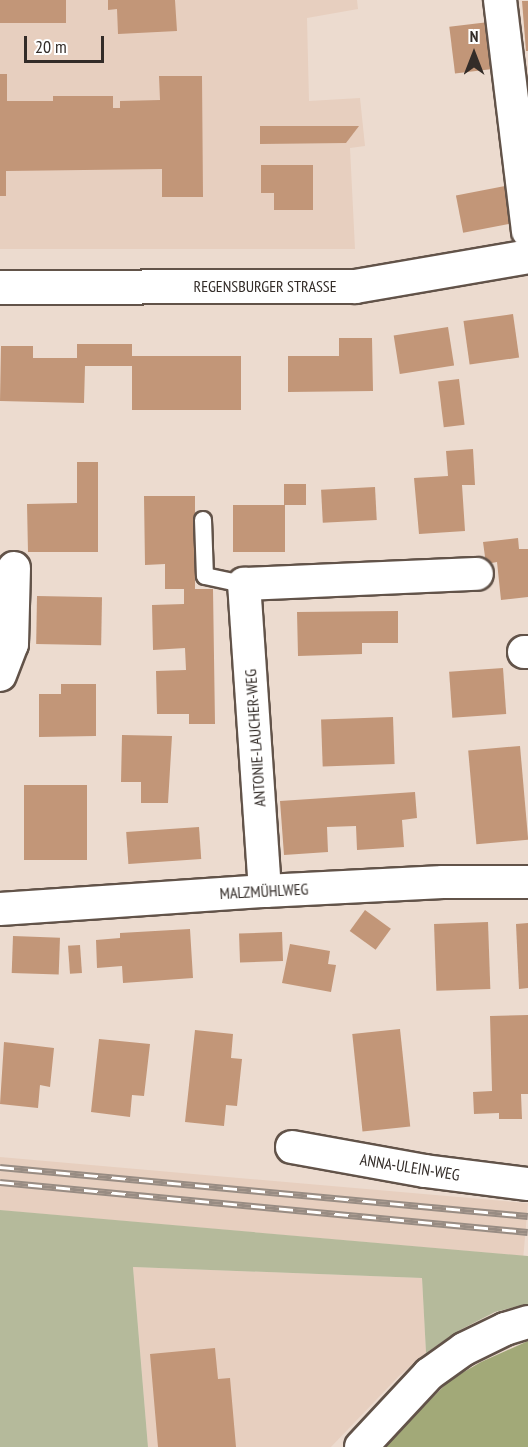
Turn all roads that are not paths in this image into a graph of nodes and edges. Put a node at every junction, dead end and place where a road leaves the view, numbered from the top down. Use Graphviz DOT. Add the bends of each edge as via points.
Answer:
graph roads {
  1 [pos="500,0"];
  2 [pos="528,231"];
  3 [pos="528,256"];
  4 [pos="0,287"];
  5 [pos="203,520"];
  6 [pos="14,568"];
  7 [pos="477,574"];
  8 [pos="244,585"];
  9 [pos="0,675"];
  10 [pos="528,882"];
  11 [pos="265,891"];
  12 [pos="0,909"];
  13 [pos="292,1147"];
  14 [pos="528,1184"];
  15 [pos="528,1322"];
  16 [pos="361,1447"];
  1 -- 2 [label="street"];
  3 -- 4 [label="street, REGENSBURGER STRASSE" via="355,286"];
  5 -- 8 [label="lane" via="205,576"];
  6 -- 9 [label="street" via="12,644"];
  7 -- 8 [label="street"];
  8 -- 11 [label="street, ANTONIE-LAUCHER-WEG"];
  10 -- 11 [label="street, MALZMÜHLWEG"];
  11 -- 12 [label="street, MALZMÜHLWEG"];
  13 -- 14 [label="street, ANNA-ULEIN-WEG" via="425,1171"];
  15 -- 16 [label="street" via="464,1349 429,1374"];
}
